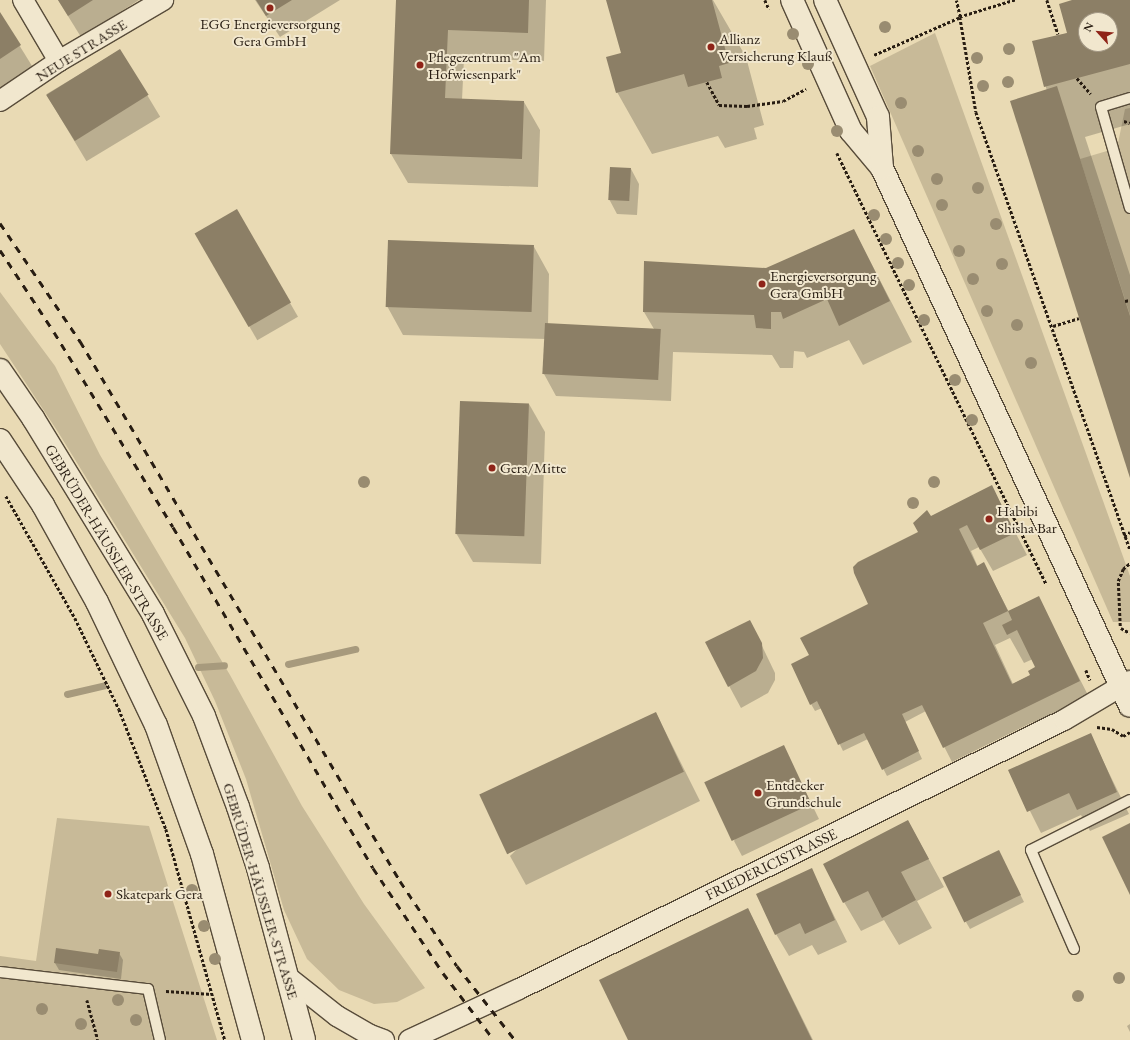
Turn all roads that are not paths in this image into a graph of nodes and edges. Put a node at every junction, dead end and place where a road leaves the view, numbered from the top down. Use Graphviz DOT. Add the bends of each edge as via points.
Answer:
graph roads {
  1 [pos="23,0"];
  2 [pos="163,0"];
  3 [pos="792,0"];
  4 [pos="825,0"];
  5 [pos="59,62"];
  6 [pos="1130,98"];
  7 [pos="0,101"];
  8 [pos="882,168"];
  9 [pos="1130,208"];
  10 [pos="0,370"];
  11 [pos="0,440"];
  12 [pos="1125,684"];
  13 [pos="1130,706"];
  14 [pos="1130,800"];
  15 [pos="1074,949"];
  16 [pos="0,972"];
  17 [pos="288,978"];
  18 [pos="160,1040"];
  19 [pos="253,1040"];
  20 [pos="304,1040"];
  21 [pos="384,1040"];
  22 [pos="409,1040"];
  1 -- 5 [label="street"];
  2 -- 5 [label="street, NEUE STRASSE"];
  3 -- 8 [label="main road" via="851,131"];
  4 -- 8 [label="main road" via="878,117"];
  5 -- 7 [label="street, NEUE STRASSE"];
  6 -- 9 [label="lane" via="1102,107"];
  8 -- 12 [label="main road" via="1060,557"];
  10 -- 17 [label="main road, GEBRÜDER-HÄUSSLER-STRASSE" via="33,418 153,614 204,716 238,807"];
  11 -- 19 [label="main road" via="43,506 96,602 156,724 202,854"];
  12 -- 13 [label="main road"];
  12 -- 22 [label="street, FRIEDERICISTRASSE" via="1064,720"];
  14 -- 15 [label="lane" via="1031,850"];
  16 -- 18 [label="lane" via="148,989"];
  17 -- 20 [label="main road, GEBRÜDER-HÄUSSLER-STRASSE"];
  17 -- 21 [label="street" via="337,1016"];
}
